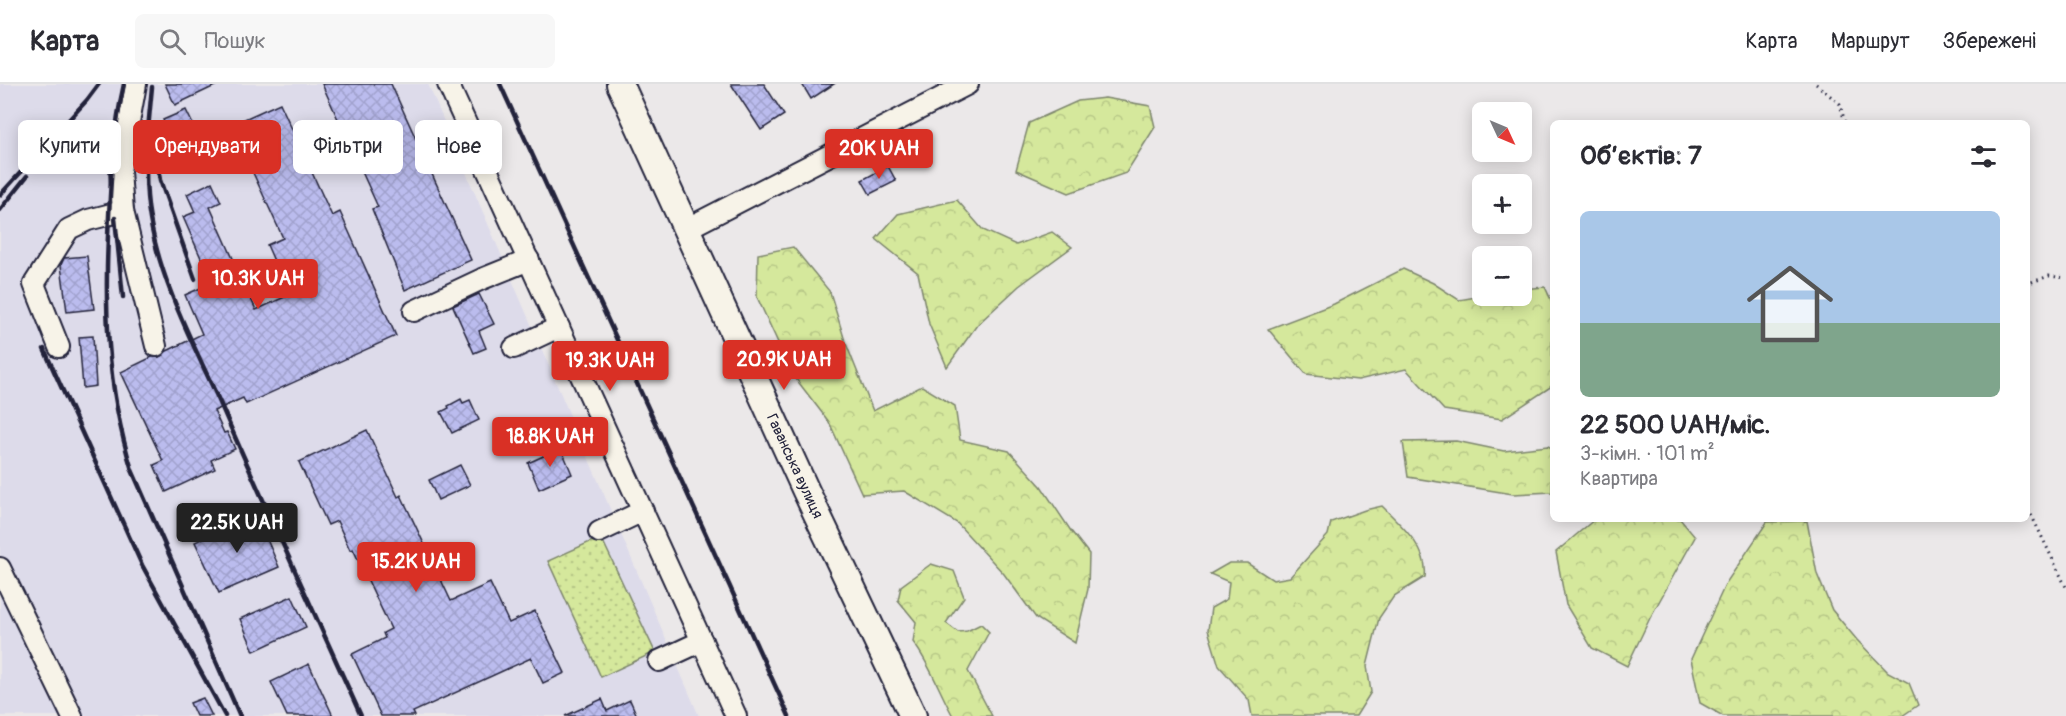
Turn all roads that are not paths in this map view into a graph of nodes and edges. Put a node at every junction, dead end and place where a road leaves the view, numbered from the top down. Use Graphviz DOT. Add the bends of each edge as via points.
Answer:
graph roads {
  1 [pos="136,84"];
  2 [pos="448,84"];
  3 [pos="620,84"];
  4 [pos="968,84"];
  5 [pos="123,211"];
  6 [pos="686,229"];
  7 [pos="529,260"];
  8 [pos="414,311"];
  9 [pos="559,327"];
  10 [pos="156,346"];
  11 [pos="59,347"];
  12 [pos="514,348"];
  13 [pos="643,511"];
  14 [pos="599,532"];
  15 [pos="0,568"];
  16 [pos="702,641"];
  17 [pos="659,661"];
  18 [pos="72,716"];
  19 [pos="736,716"];
  20 [pos="914,716"];
  1 -- 5 [label="street" via="120,171"];
  2 -- 7 [label="street"];
  3 -- 6 [label="main road, Гаванська вулиця"];
  4 -- 6 [label="street"];
  5 -- 10 [label="street"];
  5 -- 11 [label="street" via="88,220 69,230 34,284"];
  6 -- 20 [label="main road, Гаванська вулиця"];
  7 -- 8 [label="street"];
  7 -- 9 [label="street"];
  9 -- 12 [label="street"];
  9 -- 13 [label="street"];
  13 -- 14 [label="street"];
  13 -- 16 [label="street"];
  15 -- 18 [label="street"];
  16 -- 17 [label="street"];
  16 -- 19 [label="street"];
}
